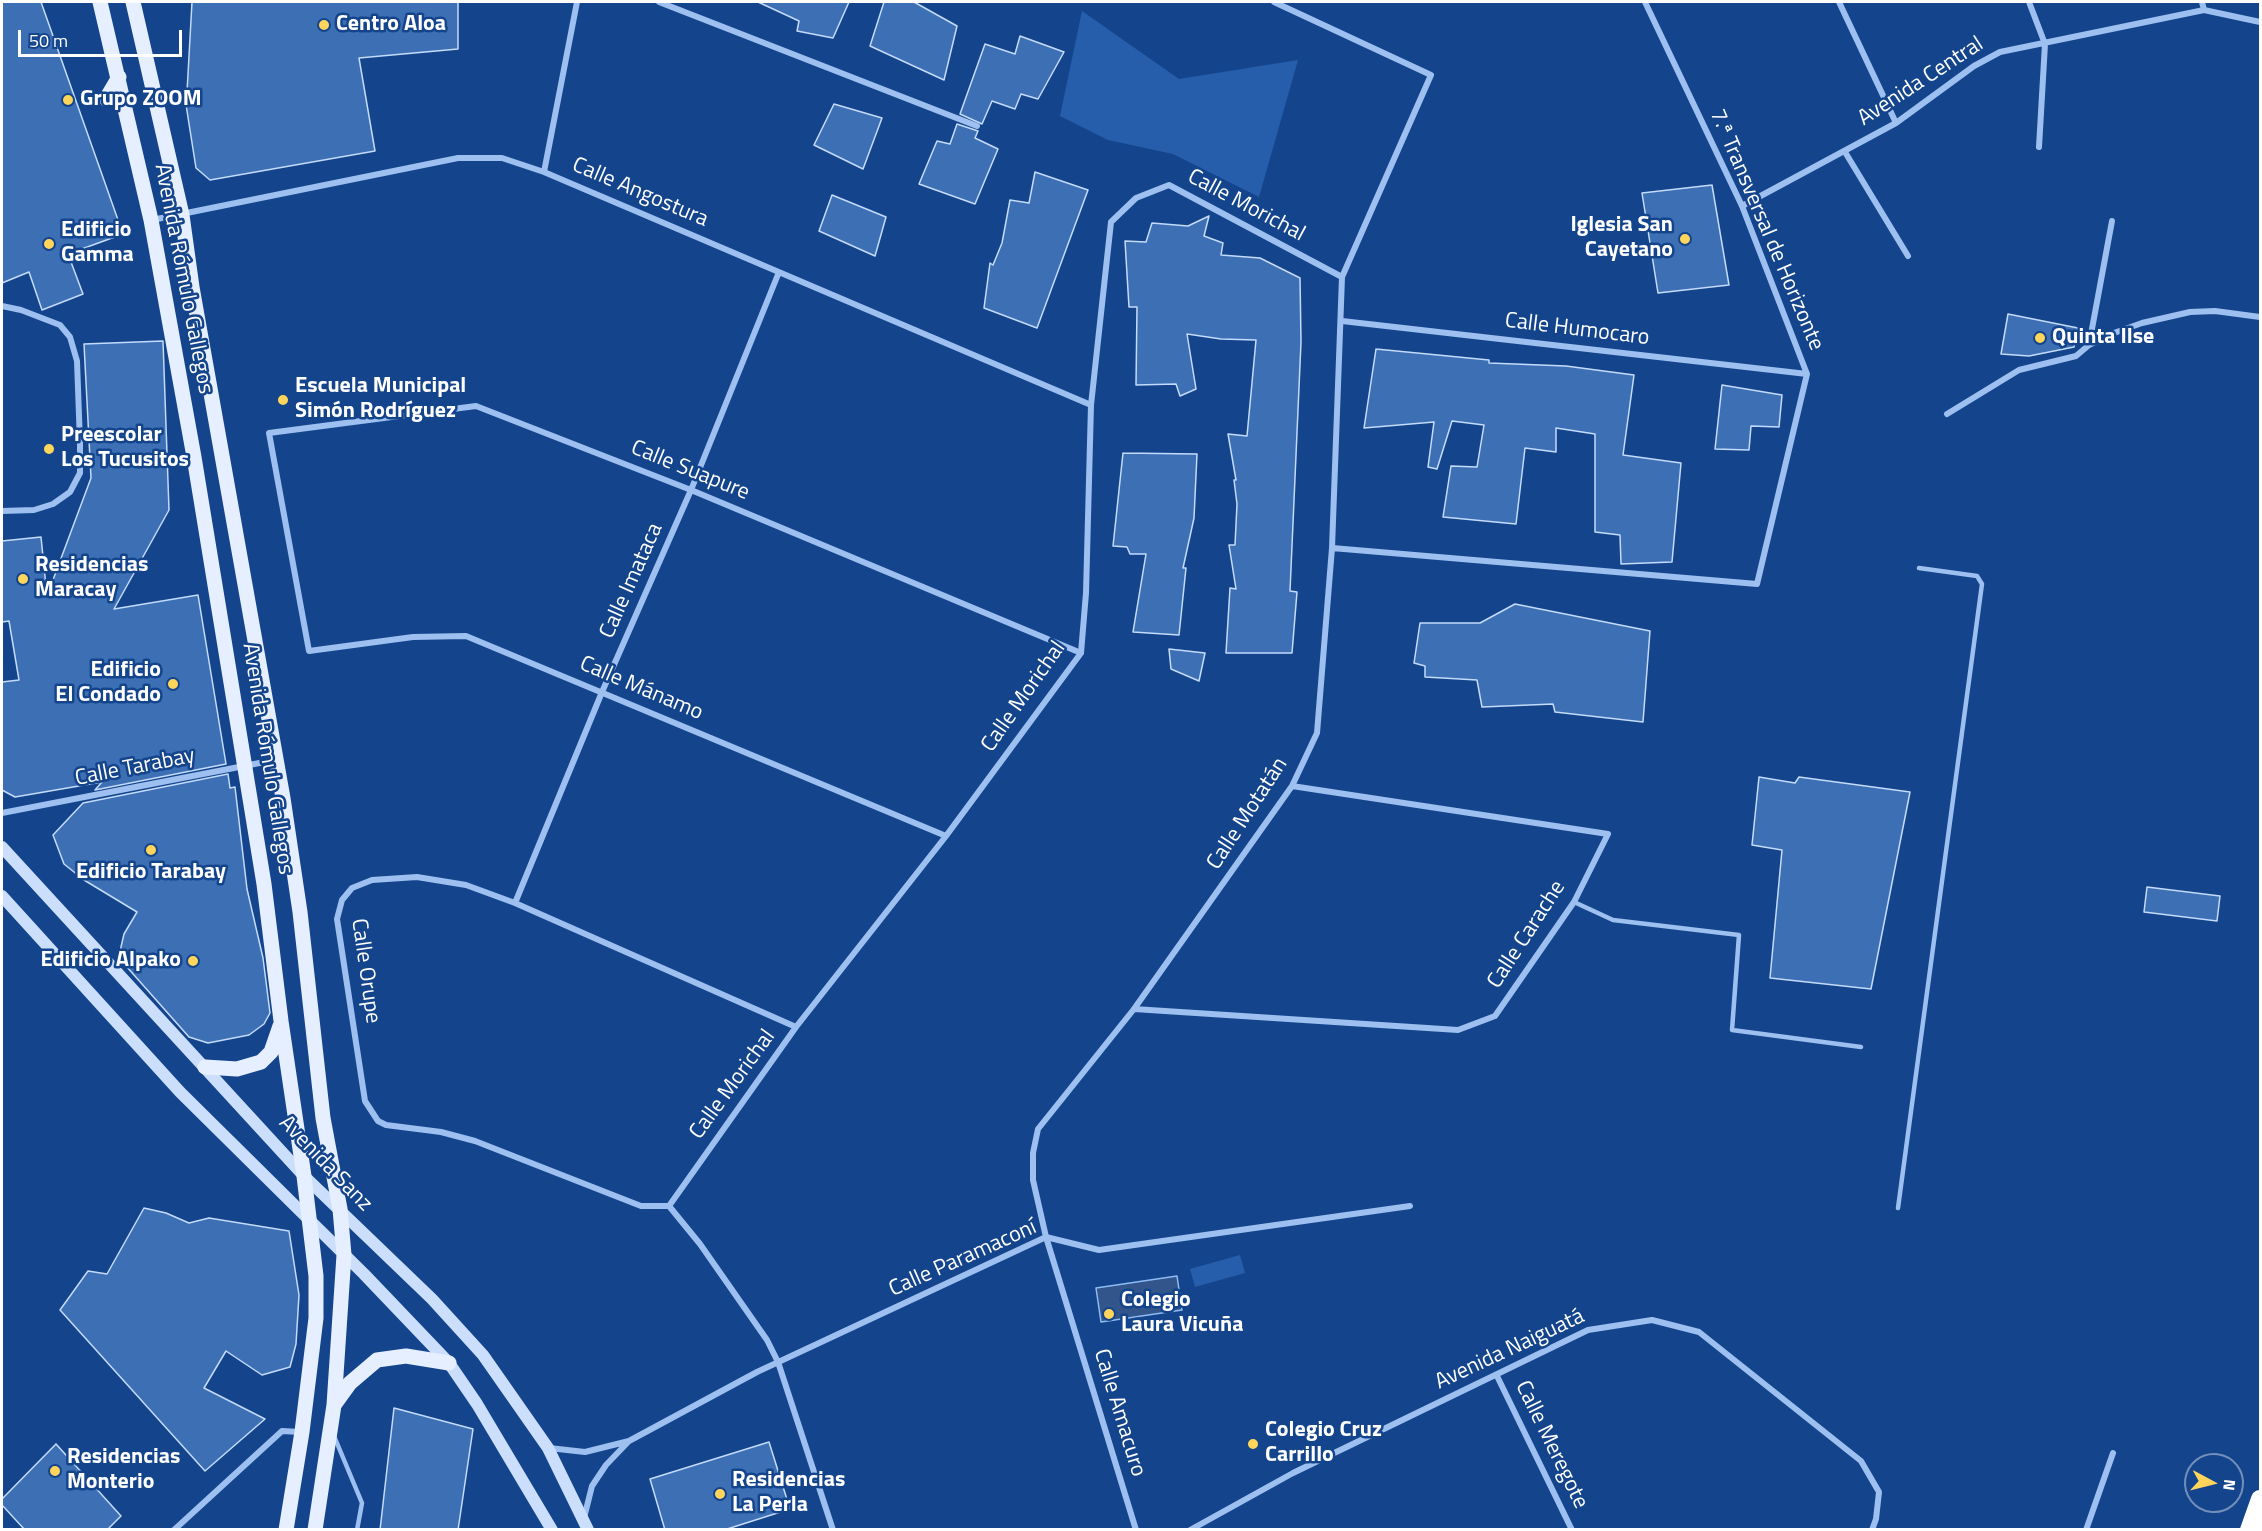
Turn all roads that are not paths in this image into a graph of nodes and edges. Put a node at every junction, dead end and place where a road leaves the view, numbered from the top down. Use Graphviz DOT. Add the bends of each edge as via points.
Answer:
graph roads {
  1 [pos="100,2"];
  2 [pos="133,2"];
  3 [pos="576,2"];
  4 [pos="659,2"];
  5 [pos="1275,2"];
  6 [pos="1645,2"];
  7 [pos="1839,2"];
  8 [pos="2028,2"];
  9 [pos="2202,2"];
  10 [pos="2204,10"];
  11 [pos="2260,22"];
  12 [pos="2045,44"];
  13 [pos="119,76"];
  14 [pos="106,99"];
  15 [pos="1896,123"];
  16 [pos="977,126"];
  17 [pos="2039,147"];
  18 [pos="1845,152"];
  19 [pos="544,172"];
  20 [pos="1742,206"];
  21 [pos="182,215"];
  22 [pos="151,220"];
  23 [pos="2112,221"];
  24 [pos="1908,256"];
  25 [pos="779,272"];
  26 [pos="1342,277"];
  27 [pos="2,306"];
  28 [pos="2260,317"];
  29 [pos="1342,321"];
  30 [pos="2089,345"];
  31 [pos="1807,374"];
  32 [pos="1091,405"];
  33 [pos="1947,414"];
  34 [pos="691,490"];
  35 [pos="2,511"];
  36 [pos="1332,548"];
  37 [pos="1919,568"];
  38 [pos="309,651"];
  39 [pos="1081,653"];
  40 [pos="603,692"];
  41 [pos="276,759"];
  42 [pos="245,765"];
  43 [pos="1292,786"];
  44 [pos="2,813"];
  45 [pos="946,836"];
  46 [pos="2,847"];
  47 [pos="2,896"];
  48 [pos="1574,902"];
  49 [pos="515,903"];
  50 [pos="1134,1009"];
  51 [pos="281,1021"];
  52 [pos="796,1028"];
  53 [pos="1861,1047"];
  54 [pos="205,1067"];
  55 [pos="304,1176"];
  56 [pos="669,1206"];
  57 [pos="1410,1206"];
  58 [pos="1898,1208"];
  59 [pos="340,1209"];
  60 [pos="309,1220"];
  61 [pos="1046,1238"];
  62 [pos="344,1255"];
  63 [pos="778,1362"];
  64 [pos="449,1363"];
  65 [pos="1497,1376"];
  66 [pos="334,1405"];
  67 [pos="331,1428"];
  68 [pos="302,1432"];
  69 [pos="629,1441"];
  70 [pos="548,1448"];
  71 [pos="2113,1453"];
  72 [pos="2260,1499"];
  73 [pos="2260,1505"];
  74 [pos="586,1524"];
  75 [pos="174,1530"];
  76 [pos="286,1530"];
  77 [pos="315,1530"];
  78 [pos="357,1530"];
  79 [pos="552,1530"];
  80 [pos="833,1530"];
  81 [pos="1136,1530"];
  82 [pos="1190,1530"];
  83 [pos="1572,1530"];
  84 [pos="1872,1530"];
  85 [pos="2086,1530"];
  86 [pos="2251,1530"];
  1 -- 13 [label="main road, Avenida Rómulo Gallegos"];
  2 -- 21 [label="main road, Avenida Rómulo Gallegos"];
  3 -- 19 [label="street"];
  4 -- 16 [label="street"];
  5 -- 26 [label="street" via="1431,75"];
  6 -- 20 [label="street, 7.ª Transversal de Horizonte"];
  7 -- 15 [label="street"];
  8 -- 12 [label="street"];
  9 -- 10 [label="street"];
  10 -- 11 [label="street"];
  10 -- 12 [label="street, Avenida Central"];
  12 -- 15 [label="street, Avenida Central" via="2000,52 1974,66"];
  12 -- 17 [label="street"];
  13 -- 14 [label="main road"];
  13 -- 22 [label="main road, Avenida Rómulo Gallegos"];
  15 -- 18 [label="street, Avenida Central"];
  18 -- 20 [label="street, Avenida Central"];
  18 -- 24 [label="street"];
  19 -- 21 [label="street, Calle Angostura" via="502,158 458,158"];
  19 -- 25 [label="street, Calle Angostura"];
  20 -- 31 [label="street, 7.ª Transversal de Horizonte"];
  21 -- 22 [label="street, Calle Angostura"];
  21 -- 41 [label="main road, Avenida Rómulo Gallegos"];
  22 -- 42 [label="main road, Avenida Rómulo Gallegos"];
  23 -- 30 [label="street"];
  25 -- 32 [label="street, Calle Angostura"];
  25 -- 34 [label="street, Calle Imataca"];
  26 -- 29 [label="street, Calle Motatán"];
  26 -- 32 [label="street, Calle Morichal" via="1169,185 1136,198 1111,222"];
  27 -- 35 [label="street" via="60,325 70,337 77,361 80,473 70,492 53,504 34,510"];
  28 -- 30 [label="street" via="2190,312 2114,333"];
  29 -- 31 [label="street, Calle Humocaro"];
  29 -- 36 [label="street, Calle Motatán"];
  30 -- 33 [label="street" via="2076,356 2019,370"];
  31 -- 36 [label="street, 7.ª Transversal de Horizonte" via="1757,585"];
  32 -- 39 [label="street, Calle Morichal"];
  34 -- 38 [label="street, Calle Suapure" via="476,406 269,433"];
  34 -- 39 [label="street, Calle Suapure"];
  34 -- 40 [label="street, Calle Imataca"];
  36 -- 43 [label="street, Calle Motatán" via="1317,733"];
  37 -- 58 [label="lane" via="1977,576 1982,584"];
  38 -- 40 [label="street, Calle Mánamo" via="413,637 466,636"];
  39 -- 45 [label="street, Calle Morichal"];
  40 -- 45 [label="street, Calle Mánamo"];
  40 -- 49 [label="street, Calle Imataca"];
  41 -- 42 [label="street, Calle Tarabay"];
  41 -- 59 [label="main road, Avenida Rómulo Gallegos" via="300,912 323,1118"];
  42 -- 44 [label="street, Calle Tarabay"];
  42 -- 51 [label="main road, Avenida Rómulo Gallegos"];
  43 -- 48 [label="street, Calle Carache" via="1608,834"];
  43 -- 50 [label="street, Calle Motatán"];
  45 -- 52 [label="street, Calle Morichal"];
  46 -- 54 [label="street, Avenida Sanz"];
  47 -- 60 [label="street" via="180,1092"];
  48 -- 50 [label="street, Calle Carache" via="1496,1016 1458,1030"];
  48 -- 53 [label="lane" via="1612,920 1739,936 1732,1030"];
  49 -- 52 [label="street, Calle Orupe"];
  49 -- 56 [label="street, Calle Orupe" via="466,885 417,877 360,883 342,900 338,919 368,1109 386,1125 441,1132 476,1142 641,1206"];
  50 -- 61 [label="street, Calle Motatán" via="1038,1129 1033,1180"];
  51 -- 54 [label="main road" via="277,1040 261,1062 237,1069"];
  51 -- 55 [label="main road, Avenida Rómulo Gallegos"];
  52 -- 56 [label="street, Calle Morichal"];
  54 -- 55 [label="street, Avenida Sanz"];
  55 -- 59 [label="street, Avenida Sanz"];
  55 -- 60 [label="main road, Avenida Rómulo Gallegos"];
  56 -- 63 [label="street" via="706,1253"];
  57 -- 61 [label="street, Calle Paramaconí" via="1099,1250"];
  59 -- 62 [label="main road, Avenida Rómulo Gallegos"];
  59 -- 70 [label="street, Avenida Sanz" via="483,1355"];
  60 -- 62 [label="street"];
  60 -- 68 [label="main road, Avenida Rómulo Gallegos" via="316,1318"];
  61 -- 63 [label="street, Calle Paramaconí"];
  61 -- 81 [label="street, Calle Amacuro"];
  62 -- 64 [label="street"];
  62 -- 66 [label="main road, Avenida Rómulo Gallegos"];
  63 -- 69 [label="street, Calle Paramaconí"];
  63 -- 80 [label="street"];
  64 -- 66 [label="main road" via="406,1356 377,1360 350,1383"];
  64 -- 79 [label="street" via="489,1422"];
  65 -- 82 [label="street, Avenida Naiguatá" via="1293,1473"];
  65 -- 83 [label="street, Calle Meregote"];
  65 -- 84 [label="street, Avenida Naiguatá" via="1588,1330 1652,1320 1699,1332 1861,1461 1879,1492"];
  66 -- 67 [label="main road, Avenida Rómulo Gallegos"];
  67 -- 77 [label="main road, Avenida Rómulo Gallegos"];
  67 -- 78 [label="lane" via="362,1503"];
  68 -- 75 [label="street" via="282,1431"];
  68 -- 76 [label="main road, Avenida Rómulo Gallegos"];
  69 -- 70 [label="street, Calle Paramaconí" via="585,1452"];
  69 -- 74 [label="street, Calle Paramaconí" via="592,1486"];
  70 -- 74 [label="street, Avenida Sanz"];
  71 -- 85 [label="street"];
  72 -- 86 [label="highway"];
  73 -- 86 [label="highway"];
}
